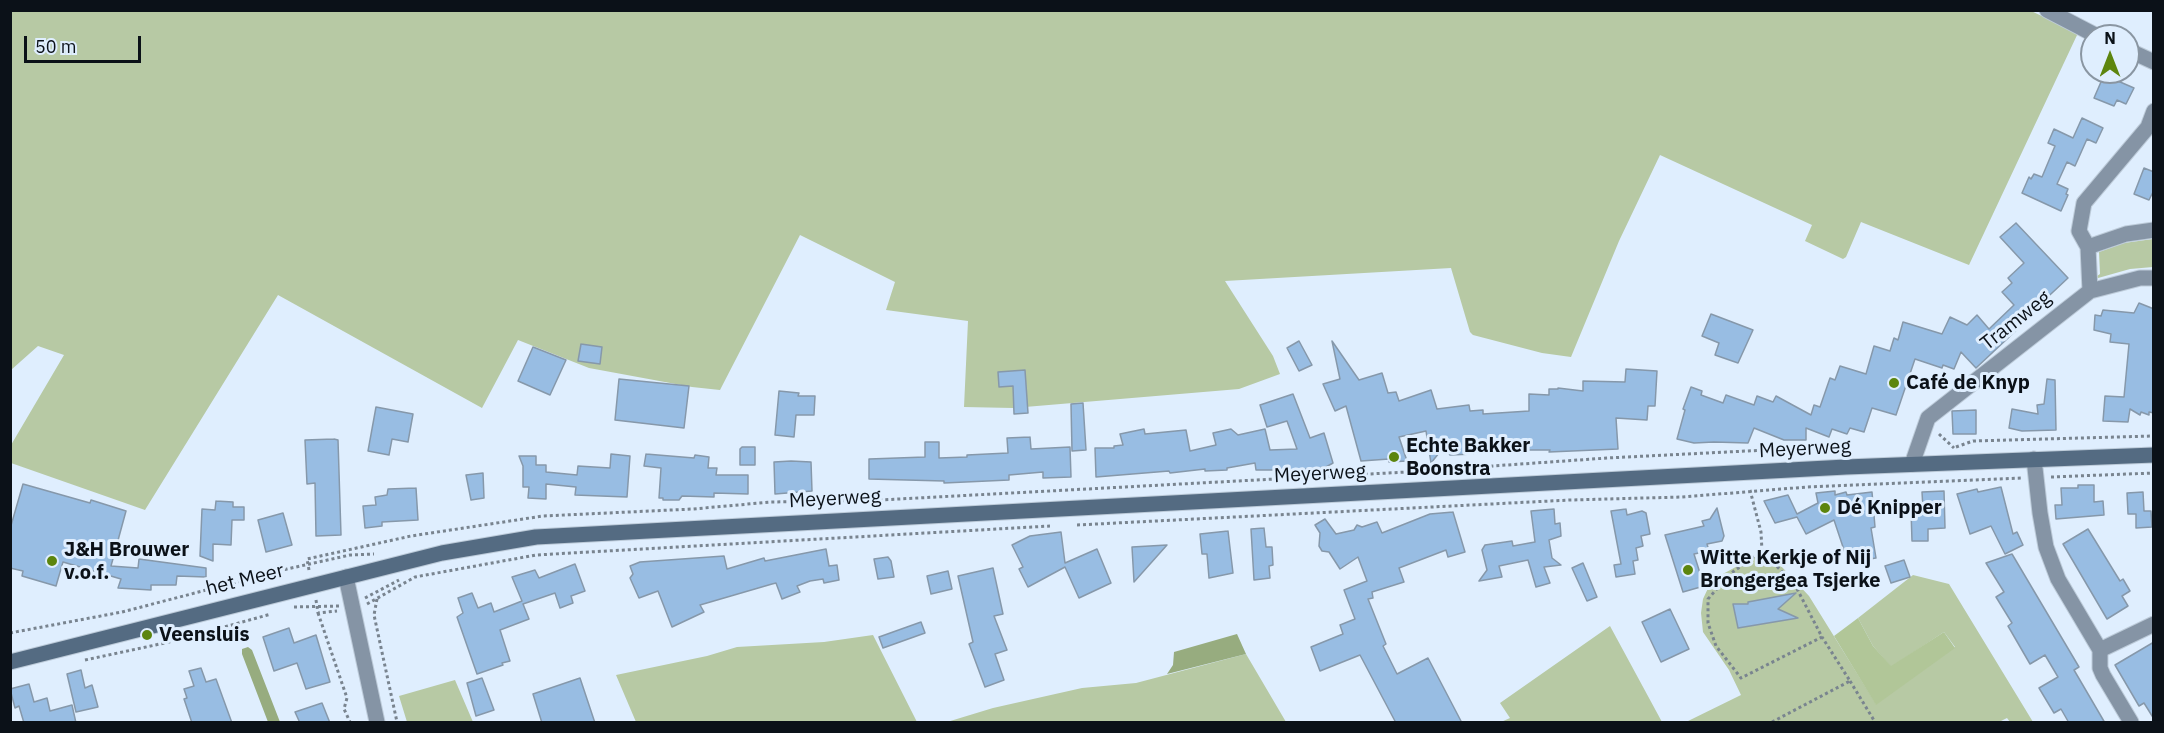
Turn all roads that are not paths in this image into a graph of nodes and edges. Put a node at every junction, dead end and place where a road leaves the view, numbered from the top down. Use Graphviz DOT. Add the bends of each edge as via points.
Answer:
graph roads {
  1 [pos="2047,10"];
  2 [pos="2080,27"];
  3 [pos="2140,56"];
  4 [pos="2154,62"];
  5 [pos="2154,111"];
  6 [pos="2154,230"];
  7 [pos="2088,247"];
  8 [pos="2154,278"];
  9 [pos="2090,291"];
  10 [pos="2154,455"];
  11 [pos="2034,459"];
  12 [pos="1912,464"];
  13 [pos="490,544"];
  14 [pos="346,577"];
  15 [pos="2154,624"];
  16 [pos="2100,650"];
  17 [pos="10,662"];
  18 [pos="378,723"];
  19 [pos="2131,723"];
  1 -- 2 [label="street"];
  3 -- 4 [label="street"];
  5 -- 7 [label="street" via="2148,127 2084,203 2079,231"];
  6 -- 7 [label="street" via="2126,234"];
  7 -- 9 [label="street"];
  8 -- 9 [label="street, Tramweg"];
  9 -- 12 [label="street, Tramweg" via="1928,418"];
  10 -- 11 [label="main road, Meyerweg"];
  11 -- 12 [label="main road, Meyerweg"];
  11 -- 16 [label="street" via="2046,547 2058,579"];
  12 -- 13 [label="main road, Meyerweg" via="573,534"];
  13 -- 14 [label="main road, het Meer"];
  14 -- 17 [label="main road, het Meer"];
  14 -- 18 [label="street"];
  15 -- 16 [label="street"];
  16 -- 19 [label="street" via="2100,668"];
}
